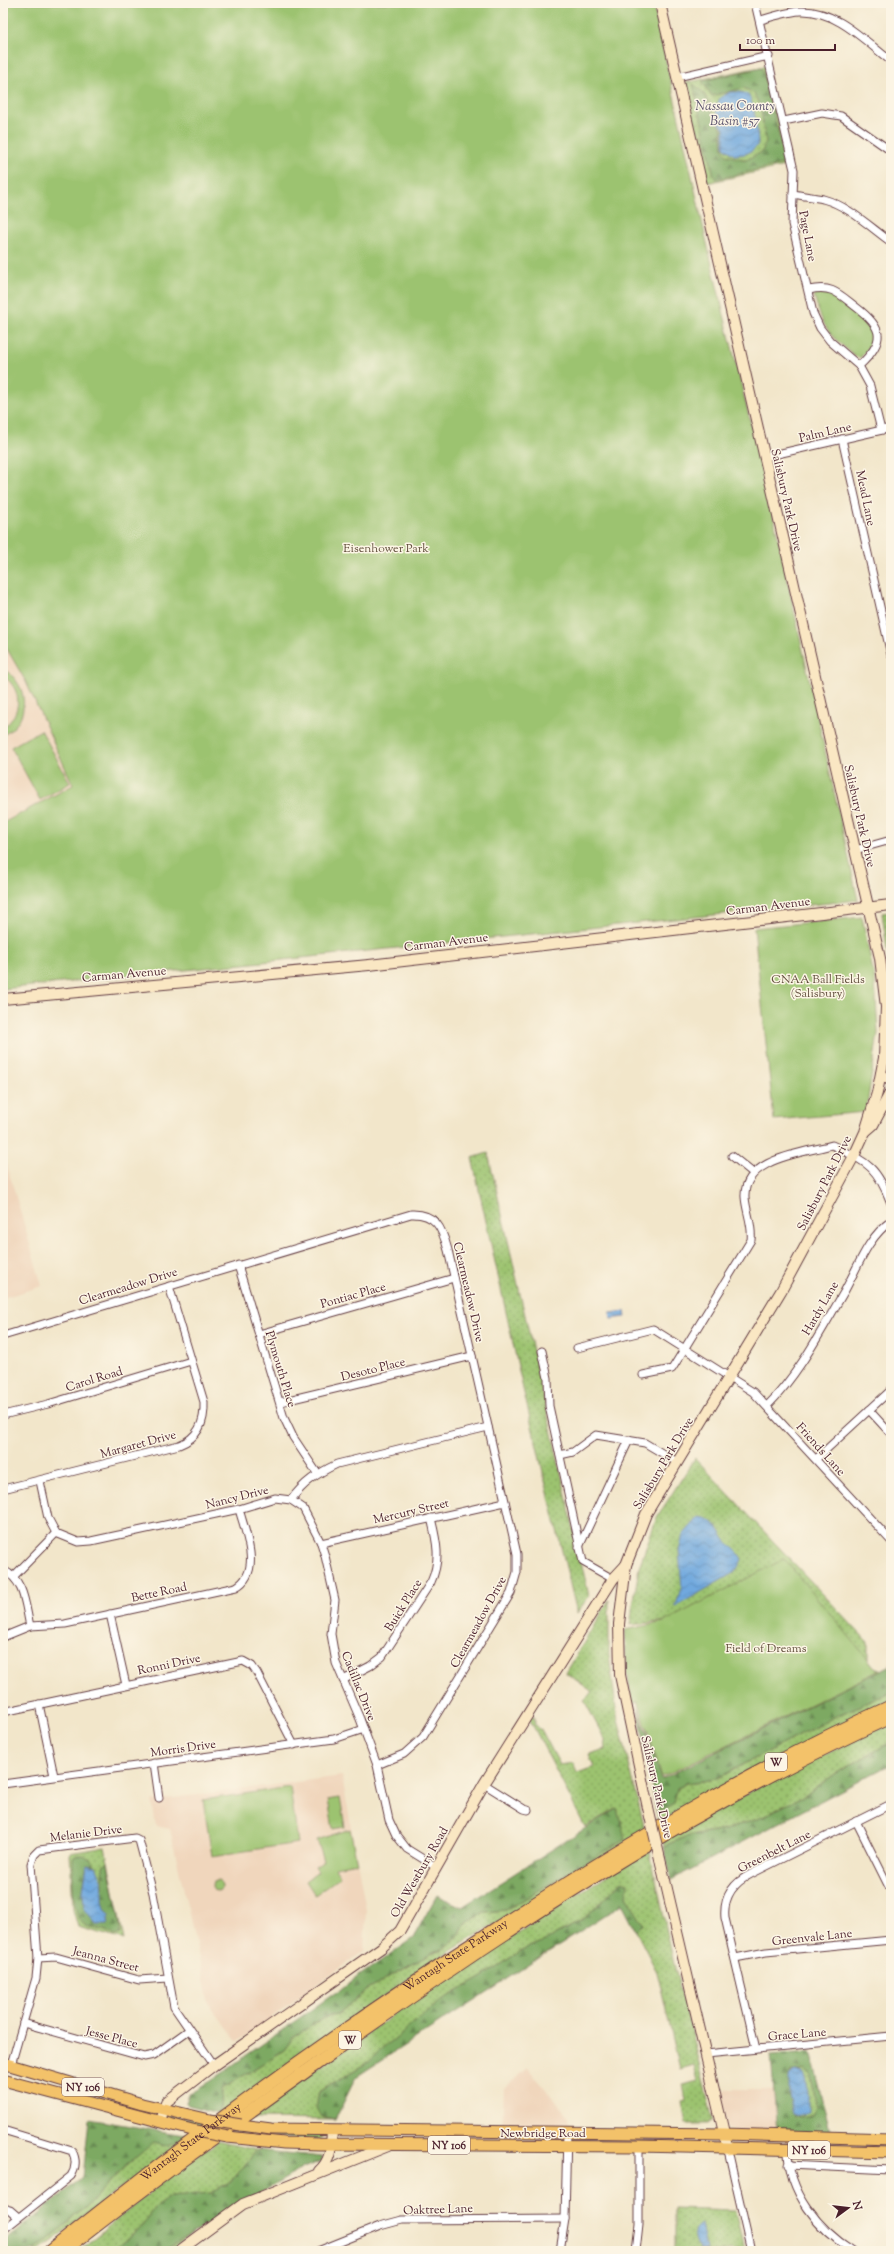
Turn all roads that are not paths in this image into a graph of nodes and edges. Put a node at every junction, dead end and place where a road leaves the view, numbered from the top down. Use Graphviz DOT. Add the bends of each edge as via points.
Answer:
graph roads {
  1 [pos="660,3"];
  2 [pos="756,3"];
  3 [pos="761,20"];
  4 [pos="769,56"];
  5 [pos="891,61"];
  6 [pos="677,78"];
  7 [pos="784,121"];
  8 [pos="891,151"];
  9 [pos="793,194"];
  10 [pos="891,242"];
  11 [pos="808,290"];
  12 [pos="860,366"];
  13 [pos="891,428"];
  14 [pos="881,430"];
  15 [pos="842,439"];
  16 [pos="764,457"];
  17 [pos="891,655"];
  18 [pos="891,840"];
  19 [pos="855,850"];
  20 [pos="891,905"];
  21 [pos="868,907"];
  22 [pos="3,999"];
  23 [pos="881,1074"];
  24 [pos="891,1081"];
  25 [pos="891,1091"];
  26 [pos="865,1132"];
  27 [pos="732,1156"];
  28 [pos="854,1156"];
  29 [pos="753,1173"];
  30 [pos="891,1203"];
  31 [pos="891,1221"];
  32 [pos="238,1265"];
  33 [pos="454,1278"];
  34 [pos="169,1286"];
  35 [pos="259,1334"];
  36 [pos="3,1336"];
  37 [pos="577,1348"];
  38 [pos="685,1348"];
  39 [pos="542,1351"];
  40 [pos="472,1356"];
  41 [pos="191,1360"];
  42 [pos="643,1375"];
  43 [pos="731,1377"];
  44 [pos="891,1390"];
  45 [pos="280,1402"];
  46 [pos="768,1406"];
  47 [pos="869,1410"];
  48 [pos="3,1415"];
  49 [pos="488,1427"];
  50 [pos="891,1434"];
  51 [pos="629,1440"];
  52 [pos="560,1455"];
  53 [pos="816,1459"];
  54 [pos="677,1462"];
  55 [pos="317,1473"];
  56 [pos="40,1481"];
  57 [pos="3,1489"];
  58 [pos="292,1500"];
  59 [pos="505,1502"];
  60 [pos="238,1509"];
  61 [pos="431,1518"];
  62 [pos="56,1533"];
  63 [pos="891,1541"];
  64 [pos="321,1543"];
  65 [pos="579,1547"];
  66 [pos="626,1565"];
  67 [pos="3,1570"];
  68 [pos="14,1576"];
  69 [pos="613,1579"];
  70 [pos="110,1614"];
  71 [pos="30,1626"];
  72 [pos="3,1637"];
  73 [pos="343,1680"];
  74 [pos="126,1685"];
  75 [pos="39,1704"];
  76 [pos="891,1706"];
  77 [pos="3,1712"];
  78 [pos="891,1717"];
  79 [pos="364,1730"];
  80 [pos="294,1745"];
  81 [pos="154,1763"];
  82 [pos="377,1765"];
  83 [pos="54,1776"];
  84 [pos="3,1784"];
  85 [pos="484,1784"];
  86 [pos="158,1798"];
  87 [pos="891,1804"];
  88 [pos="528,1810"];
  89 [pos="856,1821"];
  90 [pos="436,1867"];
  91 [pos="890,1888"];
  92 [pos="891,1940"];
  93 [pos="38,1958"];
  94 [pos="735,1958"];
  95 [pos="168,1978"];
  96 [pos="24,2023"];
  97 [pos="189,2030"];
  98 [pos="891,2036"];
  99 [pos="756,2049"];
  100 [pos="706,2054"];
  101 [pos="7,2064"];
  102 [pos="214,2065"];
  103 [pos="3,2080"];
  104 [pos="163,2109"];
  105 [pos="160,2121"];
  106 [pos="3,2130"];
  107 [pos="332,2130"];
  108 [pos="567,2132"];
  109 [pos="724,2134"];
  110 [pos="891,2139"];
  111 [pos="331,2144"];
  112 [pos="391,2145"];
  113 [pos="566,2146"];
  114 [pos="639,2146"];
  115 [pos="728,2150"];
  116 [pos="788,2150"];
  117 [pos="891,2152"];
  118 [pos="788,2165"];
  119 [pos="891,2170"];
  120 [pos="308,2176"];
  121 [pos="3,2208"];
  122 [pos="18,2217"];
  123 [pos="565,2219"];
  124 [pos="3,2230"];
  125 [pos="50,2251"];
  126 [pos="64,2251"];
  127 [pos="179,2251"];
  128 [pos="318,2251"];
  129 [pos="560,2251"];
  130 [pos="636,2251"];
  131 [pos="751,2251"];
  132 [pos="853,2251"];
  1 -- 6 [label="main road, Salisbury Park Drive"];
  2 -- 3 [label="street, Page Lane"];
  3 -- 4 [label="street, Page Lane"];
  3 -- 5 [label="street" via="800,11 825,14"];
  4 -- 6 [label="street"];
  4 -- 7 [label="street, Page Lane"];
  6 -- 16 [label="main road, Salisbury Park Drive"];
  7 -- 8 [label="street" via="822,113 841,116"];
  7 -- 9 [label="street, Page Lane" via="794,170"];
  9 -- 10 [label="street" via="824,199 836,204 854,214"];
  9 -- 11 [label="street, Page Lane" via="792,224"];
  11 -- 12 [label="street, Page Lane" via="813,313 820,328 830,341"];
  11 -- 12 [label="street" via="833,289 872,319 877,327 878,343"];
  12 -- 14 [label="street, Page Lane" via="870,386"];
  13 -- 14 [label="street, Palm Lane"];
  14 -- 15 [label="street, Palm Lane"];
  15 -- 16 [label="street, Palm Lane"];
  15 -- 17 [label="street, Mead Lane"];
  16 -- 19 [label="main road, Salisbury Park Drive"];
  18 -- 19 [label="street"];
  19 -- 21 [label="main road, Salisbury Park Drive"];
  20 -- 21 [label="main road, Carman Avenue"];
  21 -- 22 [label="main road, Carman Avenue" via="369,965"];
  21 -- 23 [label="main road, Salisbury Park Drive" via="880,958 886,1007"];
  23 -- 24 [label="main road"];
  23 -- 26 [label="main road, Salisbury Park Drive"];
  25 -- 26 [label="main road" via="873,1125"];
  26 -- 28 [label="main road, Salisbury Park Drive"];
  27 -- 29 [label="street"];
  28 -- 29 [label="street" via="832,1145 764,1164"];
  28 -- 30 [label="street" via="879,1174"];
  28 -- 43 [label="main road, Salisbury Park Drive"];
  29 -- 38 [label="street" via="745,1196 752,1232 751,1240"];
  31 -- 46 [label="street, Hardy Lane" via="870,1242 786,1388"];
  32 -- 33 [label="street, Clearmeadow Drive" via="416,1213 430,1217 441,1227"];
  32 -- 34 [label="street, Clearmeadow Drive"];
  32 -- 35 [label="street, Plymouth Place"];
  33 -- 35 [label="street, Pontiac Place"];
  33 -- 40 [label="street, Clearmeadow Drive"];
  34 -- 36 [label="street, Clearmeadow Drive"];
  34 -- 41 [label="street, Margaret Drive"];
  35 -- 45 [label="street, Plymouth Place"];
  37 -- 38 [label="street, Friends Lane" via="653,1329"];
  38 -- 42 [label="street" via="672,1369"];
  38 -- 43 [label="street, Friends Lane"];
  39 -- 52 [label="street" via="548,1378 549,1406"];
  40 -- 45 [label="street, Desoto Place"];
  40 -- 49 [label="street, Clearmeadow Drive"];
  41 -- 48 [label="street, Carol Road" via="48,1404"];
  41 -- 56 [label="street, Margaret Drive" via="204,1402 200,1427 192,1438 179,1445"];
  43 -- 46 [label="street, Friends Lane"];
  43 -- 54 [label="main road, Salisbury Park Drive"];
  44 -- 47 [label="street"];
  45 -- 55 [label="street, Plymouth Place" via="293,1437"];
  46 -- 53 [label="street, Friends Lane"];
  47 -- 50 [label="street"];
  47 -- 53 [label="street"];
  49 -- 55 [label="street" via="337,1464"];
  49 -- 59 [label="street, Clearmeadow Drive"];
  51 -- 52 [label="street" via="596,1435 573,1452"];
  51 -- 54 [label="street" via="645,1443"];
  51 -- 65 [label="street"];
  52 -- 65 [label="street"];
  53 -- 63 [label="street, Friends Lane"];
  54 -- 66 [label="main road, Salisbury Park Drive" via="646,1514"];
  55 -- 58 [label="street" via="301,1486"];
  56 -- 57 [label="street, Margaret Drive"];
  56 -- 62 [label="street" via="48,1518"];
  58 -- 60 [label="street, Nancy Drive" via="275,1498"];
  58 -- 64 [label="street, Cadillac Drive" via="302,1508"];
  59 -- 61 [label="street, Mercury Street"];
  59 -- 82 [label="street, Clearmeadow Drive" via="518,1561 510,1593 423,1738 404,1754"];
  60 -- 62 [label="street, Nancy Drive" via="91,1541 78,1542"];
  60 -- 70 [label="street, Bette Road" via="251,1563 250,1572 242,1583 227,1589"];
  61 -- 64 [label="street, Mercury Street"];
  61 -- 73 [label="street, Buick Place" via="438,1554 431,1582 382,1657"];
  62 -- 68 [label="street"];
  64 -- 73 [label="street, Cadillac Drive" via="335,1600 332,1648"];
  65 -- 69 [label="street" via="583,1562"];
  66 -- 69 [label="main road, Old Westbury Road"];
  66 -- 100 [label="main road, Salisbury Park Drive, bridge" via="619,1624 620,1675 648,1808"];
  67 -- 68 [label="street"];
  68 -- 71 [label="street" via="20,1585"];
  69 -- 85 [label="main road, Old Westbury Road"];
  70 -- 71 [label="street, Bette Road" via="65,1624"];
  70 -- 74 [label="street"];
  71 -- 72 [label="street, Bette Road"];
  73 -- 79 [label="street, Cadillac Drive"];
  74 -- 75 [label="street, Ronni Drive"];
  74 -- 80 [label="street, Ronni Drive" via="236,1661 246,1662 257,1673"];
  75 -- 77 [label="street, Ronni Drive"];
  75 -- 83 [label="street"];
  76 -- 125 [label="highway, Wantagh State Parkway / W" via="747,1777 663,1824 424,1975 192,2140"];
  78 -- 126 [label="highway, Wantagh State Parkway / W" via="778,1771 573,1890 427,1985 141,2190"];
  79 -- 80 [label="street, Morris Drive" via="334,1739"];
  79 -- 82 [label="street, Cadillac Drive"];
  80 -- 81 [label="street, Morris Drive"];
  81 -- 83 [label="street, Morris Drive"];
  81 -- 86 [label="street"];
  82 -- 90 [label="street, Cadillac Drive" via="389,1820 396,1835 407,1849"];
  83 -- 84 [label="street, Morris Drive"];
  85 -- 88 [label="street"];
  85 -- 90 [label="main road, Old Westbury Road"];
  87 -- 89 [label="street, Greenbelt Lane"];
  89 -- 91 [label="street"];
  89 -- 94 [label="street, Greenbelt Lane" via="735,1884 727,1898 725,1911"];
  90 -- 102 [label="main road, Old Westbury Road" via="407,1921 395,1936"];
  92 -- 94 [label="street, Greenvale Lane" via="766,1952"];
  93 -- 95 [label="street, Jeanna Street" via="56,1957 139,1980"];
  93 -- 95 [label="street, Melanie Drive" via="31,1864 34,1855 39,1850 135,1838 139,1840 153,1893"];
  93 -- 96 [label="street, Melanie Drive" via="35,1984"];
  94 -- 99 [label="street, Greenbelt Lane"];
  95 -- 97 [label="street, Melanie Drive" via="174,2007"];
  96 -- 97 [label="street, Jesse Place" via="144,2056 154,2055"];
  96 -- 101 [label="street, Melanie Drive"];
  97 -- 102 [label="street, Melanie Drive"];
  98 -- 99 [label="street, Grace Lane"];
  99 -- 100 [label="street, Grace Lane"];
  100 -- 109 [label="main road, Salisbury Park Drive"];
  101 -- 104 [label="main road, NY 106"];
  102 -- 104 [label="main road, Old Westbury Road" via="166,2102"];
  103 -- 105 [label="main road, NY 106"];
  104 -- 105 [label="main road, Old Westbury Road"];
  104 -- 107 [label="main road, Newbridge Road / NY 106, bridge" via="210,2120 271,2129"];
  105 -- 111 [label="main road, Newbridge Road / NY 106, bridge" via="228,2137 284,2143"];
  106 -- 122 [label="street" via="72,2151 75,2156 76,2165 71,2176"];
  107 -- 108 [label="main road, Newbridge Road / NY 106"];
  107 -- 111 [label="main road"];
  108 -- 109 [label="main road, Newbridge Road / NY 106"];
  108 -- 113 [label="street"];
  109 -- 110 [label="main road, Newbridge Road / NY 106"];
  109 -- 115 [label="main road, Salisbury Park Drive"];
  111 -- 112 [label="main road, Newbridge Road / NY 106"];
  111 -- 120 [label="main road" via="327,2162"];
  112 -- 113 [label="main road, Newbridge Road / NY 106"];
  112 -- 120 [label="main road"];
  113 -- 114 [label="main road, Newbridge Road / NY 106"];
  113 -- 123 [label="street"];
  114 -- 115 [label="main road, Newbridge Road / NY 106"];
  114 -- 130 [label="street"];
  115 -- 116 [label="main road, Newbridge Road / NY 106"];
  115 -- 131 [label="street"];
  116 -- 117 [label="main road, Newbridge Road / NY 106"];
  116 -- 118 [label="street"];
  118 -- 119 [label="street"];
  118 -- 132 [label="street" via="796,2188 813,2216 832,2236"];
  120 -- 127 [label="main road" via="243,2204"];
  121 -- 122 [label="street"];
  122 -- 124 [label="street"];
  123 -- 128 [label="street, Oaktree Lane" via="402,2220"];
  123 -- 129 [label="street"];
}
